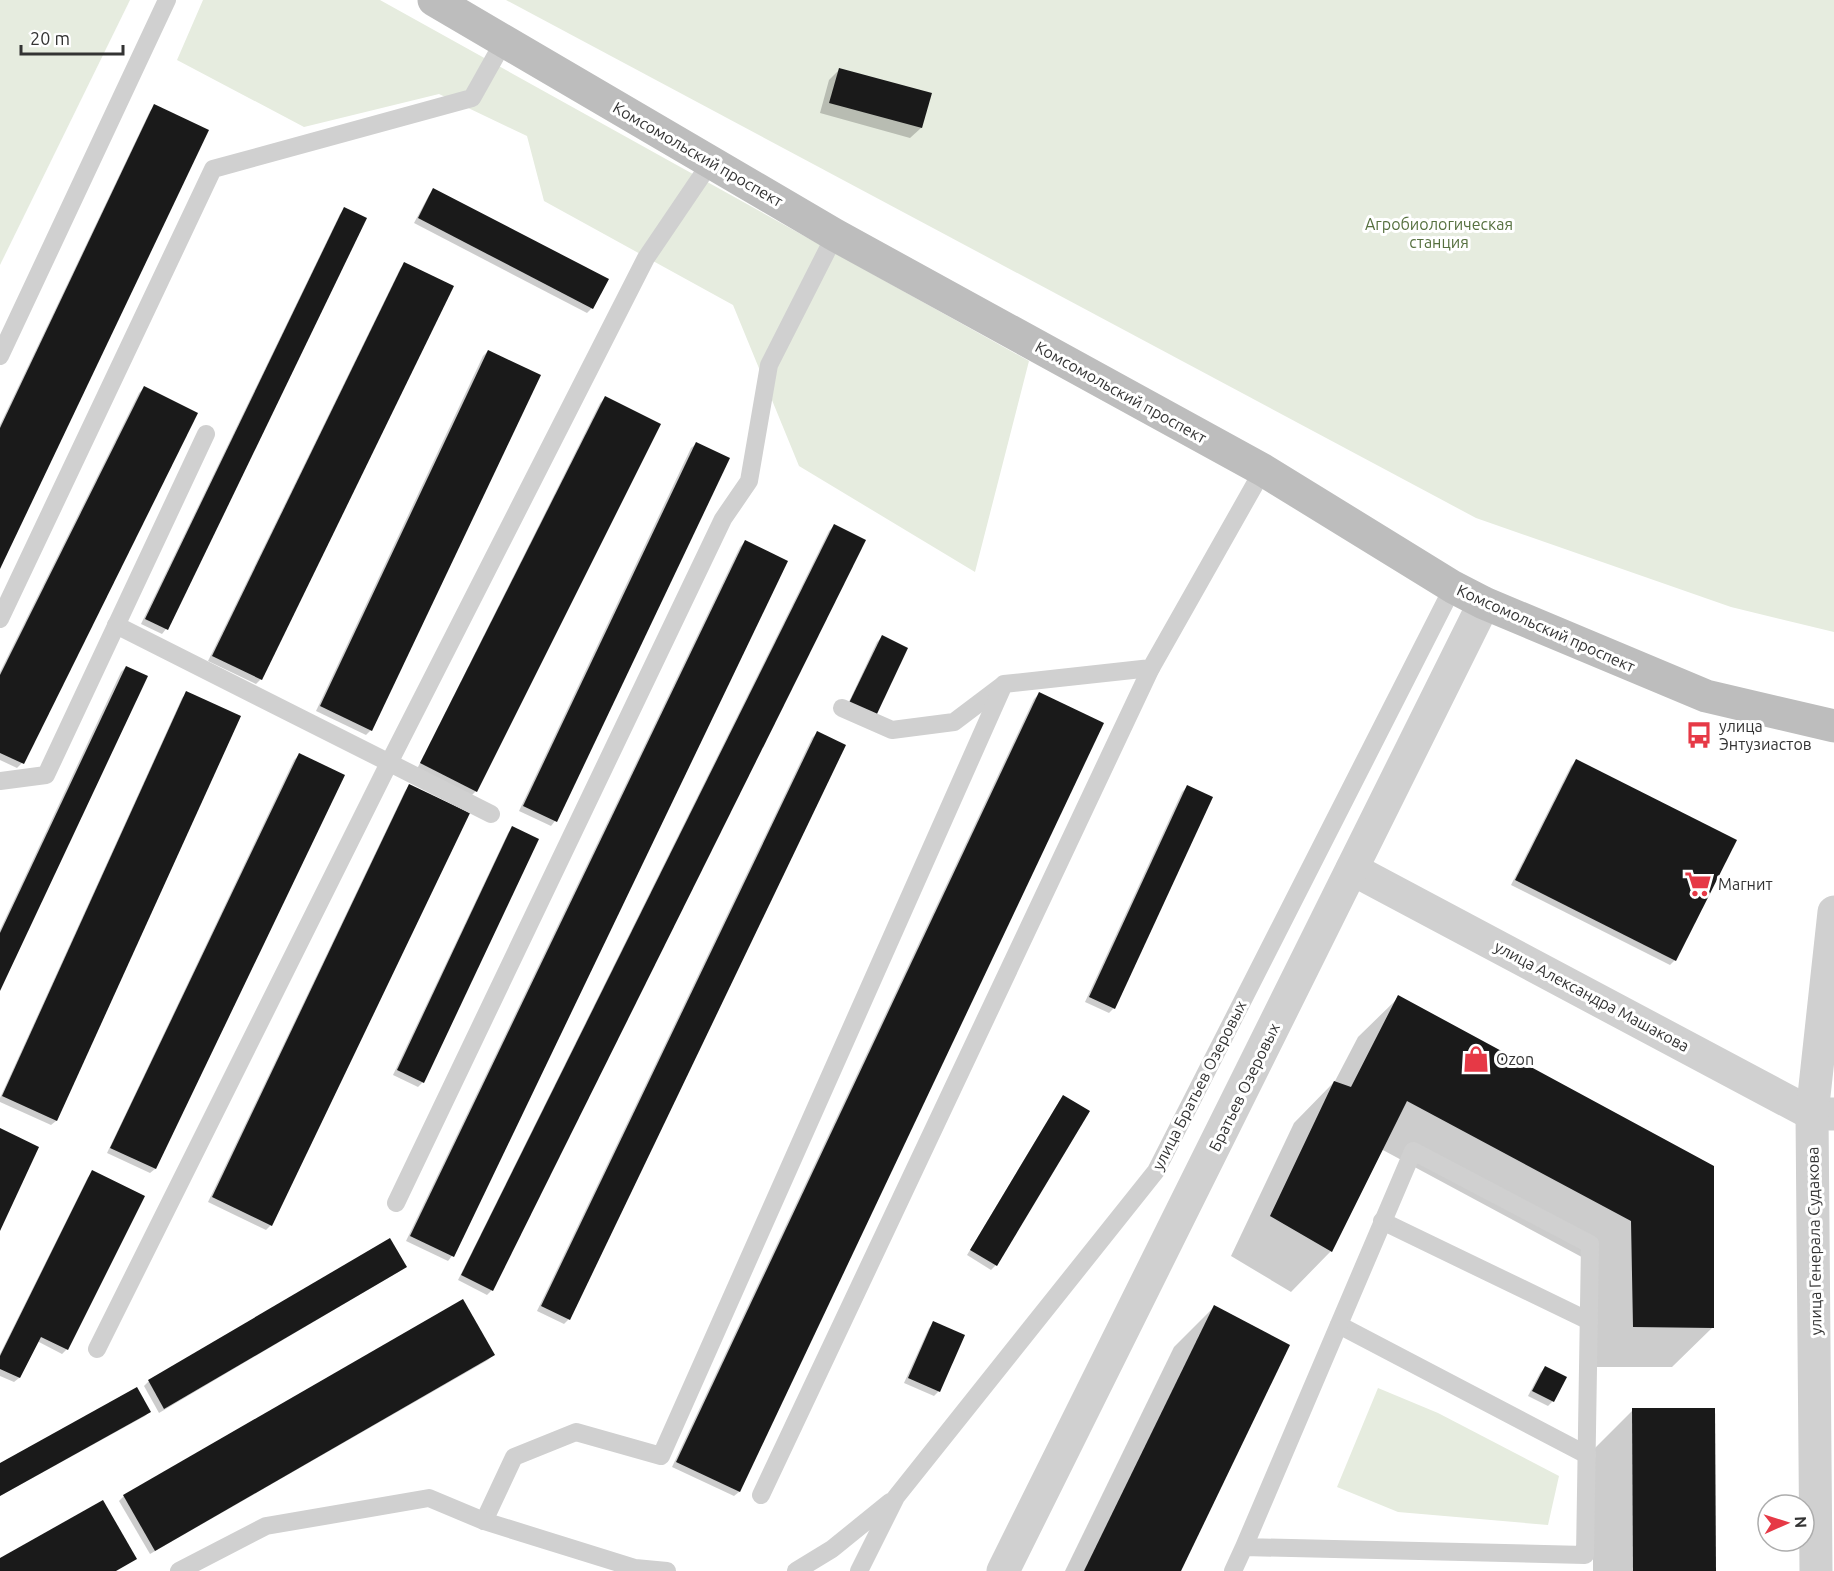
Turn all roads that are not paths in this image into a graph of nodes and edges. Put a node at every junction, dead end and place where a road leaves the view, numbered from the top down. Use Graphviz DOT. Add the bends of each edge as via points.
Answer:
graph roads {
  1 [pos="167,0"];
  2 [pos="434,0"];
  3 [pos="504,41"];
  4 [pos="711,162"];
  5 [pos="835,235"];
  6 [pos="0,356"];
  7 [pos="206,434"];
  8 [pos="1263,470"];
  9 [pos="1453,587"];
  10 [pos="1484,603"];
  11 [pos="0,619"];
  12 [pos="116,626"];
  13 [pos="1151,668"];
  14 [pos="1004,684"];
  15 [pos="842,708"];
  16 [pos="1834,726"];
  17 [pos="389,763"];
  18 [pos="0,781"];
  19 [pos="491,814"];
  20 [pos="1352,869"];
  21 [pos="1834,912"];
  22 [pos="1823,1114"];
  23 [pos="396,1203"];
  24 [pos="1382,1221"];
  25 [pos="1589,1321"];
  26 [pos="1339,1325"];
  27 [pos="97,1349"];
  28 [pos="1587,1455"];
  29 [pos="761,1495"];
  30 [pos="896,1497"];
  31 [pos="484,1521"];
  32 [pos="1244,1547"];
  33 [pos="179,1571"];
  34 [pos="667,1571"];
  35 [pos="796,1571"];
  36 [pos="859,1571"];
  37 [pos="1003,1571"];
  38 [pos="1233,1571"];
  39 [pos="1816,1571"];
  1 -- 6 [label="lane"];
  2 -- 3 [label="street, Комсомольский проспект"];
  3 -- 4 [label="street, Комсомольский проспект"];
  3 -- 11 [label="lane" via="472,98 213,169"];
  4 -- 5 [label="street, Комсомольский проспект"];
  4 -- 17 [label="lane" via="646,258"];
  5 -- 8 [label="street, Комсомольский проспект"];
  5 -- 23 [label="lane" via="770,365 749,481 723,519"];
  7 -- 12 [label="lane"];
  8 -- 9 [label="street, Комсомольский проспект"];
  8 -- 13 [label="lane"];
  9 -- 10 [label="street, Комсомольский проспект"];
  9 -- 30 [label="lane, улица Братьев Озеровых" via="1155,1171"];
  10 -- 16 [label="street, Комсомольский проспект" via="1706,696"];
  10 -- 20 [label="street, Братьев Озеровых"];
  12 -- 17 [label="lane"];
  12 -- 18 [label="lane" via="46,775"];
  13 -- 14 [label="lane"];
  13 -- 29 [label="lane"];
  14 -- 15 [label="lane" via="954,722 892,730"];
  14 -- 31 [label="lane" via="661,1456 576,1432 514,1457"];
  17 -- 19 [label="lane"];
  17 -- 27 [label="lane"];
  20 -- 22 [label="street, улица Александра Машакова"];
  20 -- 37 [label="street, Братьев Озеровых"];
  21 -- 22 [label="street, улица Генерала Судакова"];
  22 -- 39 [label="street, улица Генерала Судакова"];
  24 -- 25 [label="lane"];
  24 -- 25 [label="lane" via="1413,1150 1590,1244"];
  24 -- 26 [label="lane"];
  25 -- 28 [label="lane"];
  26 -- 28 [label="lane"];
  26 -- 32 [label="lane"];
  28 -- 32 [label="lane" via="1585,1555"];
  30 -- 35 [label="lane" via="832,1549"];
  30 -- 36 [label="lane, улица Братьев Озеровых"];
  31 -- 33 [label="lane" via="429,1498 266,1526"];
  31 -- 34 [label="lane" via="635,1569"];
  32 -- 38 [label="lane"];
}
